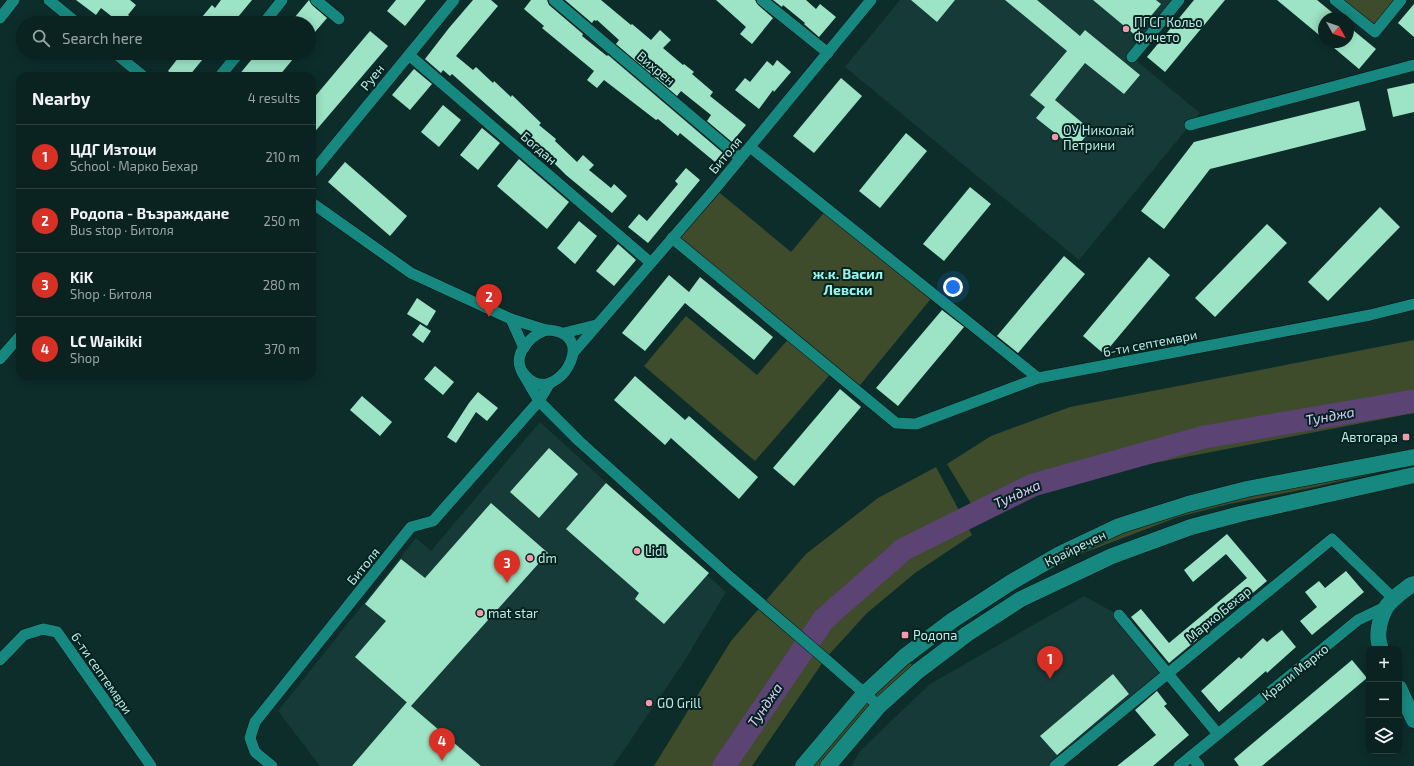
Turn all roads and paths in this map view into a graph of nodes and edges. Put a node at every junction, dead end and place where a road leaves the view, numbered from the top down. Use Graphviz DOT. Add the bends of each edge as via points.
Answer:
graph roads {
  1 [pos="14,0"];
  2 [pos="49,0"];
  3 [pos="282,0"];
  4 [pos="316,0"];
  5 [pos="454,0"];
  6 [pos="554,0"];
  7 [pos="762,0"];
  8 [pos="871,0"];
  9 [pos="1179,0"];
  10 [pos="1335,0"];
  11 [pos="1402,0"];
  12 [pos="68,16"];
  13 [pos="269,16"];
  14 [pos="0,18"];
  15 [pos="339,19"];
  16 [pos="828,53"];
  17 [pos="409,55"];
  18 [pos="1132,57"];
  19 [pos="124,60"];
  20 [pos="233,60"];
  21 [pos="1414,65"];
  22 [pos="139,72"];
  23 [pos="223,72"];
  24 [pos="1190,125"];
  25 [pos="750,147"];
  26 [pos="740,158"];
  27 [pos="316,168"];
  28 [pos="316,206"];
  29 [pos="672,238"];
  30 [pos="651,262"];
  31 [pos="1414,304"];
  32 [pos="511,319"];
  33 [pos="596,325"];
  34 [pos="546,330"];
  35 [pos="564,334"];
  36 [pos="16,341"];
  37 [pos="524,348"];
  38 [pos="574,352"];
  39 [pos="0,359"];
  40 [pos="522,372"];
  41 [pos="1038,378"];
  42 [pos="550,383"];
  43 [pos="538,401"];
  44 [pos="1414,457"];
  45 [pos="1414,475"];
  46 [pos="1414,584"];
  47 [pos="1391,602"];
  48 [pos="1119,615"];
  49 [pos="1380,646"];
  50 [pos="0,660"];
  51 [pos="1167,674"];
  52 [pos="864,694"];
  53 [pos="1402,694"];
  54 [pos="879,706"];
  55 [pos="1414,720"];
  56 [pos="1218,734"];
  57 [pos="1191,756"];
  58 [pos="151,766"];
  59 [pos="272,766"];
  60 [pos="803,766"];
  61 [pos="828,766"];
  62 [pos="1055,766"];
  63 [pos="1179,766"];
  64 [pos="1199,766"];
  1 -- 14 [label="street"];
  2 -- 12 [label="street"];
  3 -- 13 [label="street"];
  4 -- 15 [label="street"];
  5 -- 17 [label="street, Руен"];
  6 -- 26 [label="street, Вихрен"];
  7 -- 16 [label="street"];
  8 -- 16 [label="street, Битоля"];
  9 -- 18 [label="street"];
  10 -- 11 [label="street" via="1375,32"];
  16 -- 25 [label="street, Битоля"];
  17 -- 27 [label="street, Руен"];
  17 -- 30 [label="street, Богдан"];
  19 -- 22 [label="street"];
  20 -- 23 [label="street"];
  21 -- 24 [label="street"];
  25 -- 26 [label="street, Битоля"];
  25 -- 41 [label="street"];
  26 -- 29 [label="street, Битоля"];
  28 -- 32 [label="street" via="410,273"];
  29 -- 30 [label="street, Битоля"];
  29 -- 41 [label="street, 6-ти септември" via="896,423 916,424"];
  30 -- 33 [label="street, Битоля"];
  31 -- 41 [label="street, 6-ти септември" via="1370,315"];
  32 -- 34 [label="street"];
  32 -- 37 [label="street"];
  33 -- 35 [label="street"];
  33 -- 38 [label="street, Битоля"];
  34 -- 35 [label="street"];
  34 -- 37 [label="street" via="533,336"];
  35 -- 38 [label="street" via="573,345"];
  36 -- 39 [label="street"];
  37 -- 40 [label="street" via="520,361"];
  38 -- 42 [label="street" via="560,377"];
  40 -- 42 [label="street" via="538,384"];
  40 -- 43 [label="street"];
  42 -- 43 [label="street, Битоля"];
  43 -- 52 [label="street" via="579,441"];
  43 -- 59 [label="street, Битоля" via="433,521 411,527 255,722 250,738 255,752"];
  44 -- 52 [label="street, Крайречен" via="1247,489 1119,526 1060,554 1010,582 904,657"];
  45 -- 54 [label="street, Крайречен" via="1191,527 1112,556 1021,599 967,634 918,671"];
  46 -- 47 [label="street, Крали Марко"];
  47 -- 49 [label="street" via="1381,619"];
  47 -- 51 [label="street, Марко Бехар" via="1332,539"];
  47 -- 56 [label="street, Крали Марко" via="1358,620"];
  48 -- 51 [label="street"];
  50 -- 58 [label="street, 6-ти септември" via="24,635 43,629 57,632"];
  51 -- 56 [label="street"];
  51 -- 62 [label="street, Марко Бехар"];
  52 -- 54 [label="street"];
  52 -- 60 [label="street, Крайречен"];
  53 -- 55 [label="street"];
  54 -- 61 [label="street, Крайречен"];
  56 -- 57 [label="street, Крали Марко"];
  57 -- 63 [label="street, Крали Марко"];
  57 -- 64 [label="street"];
}
